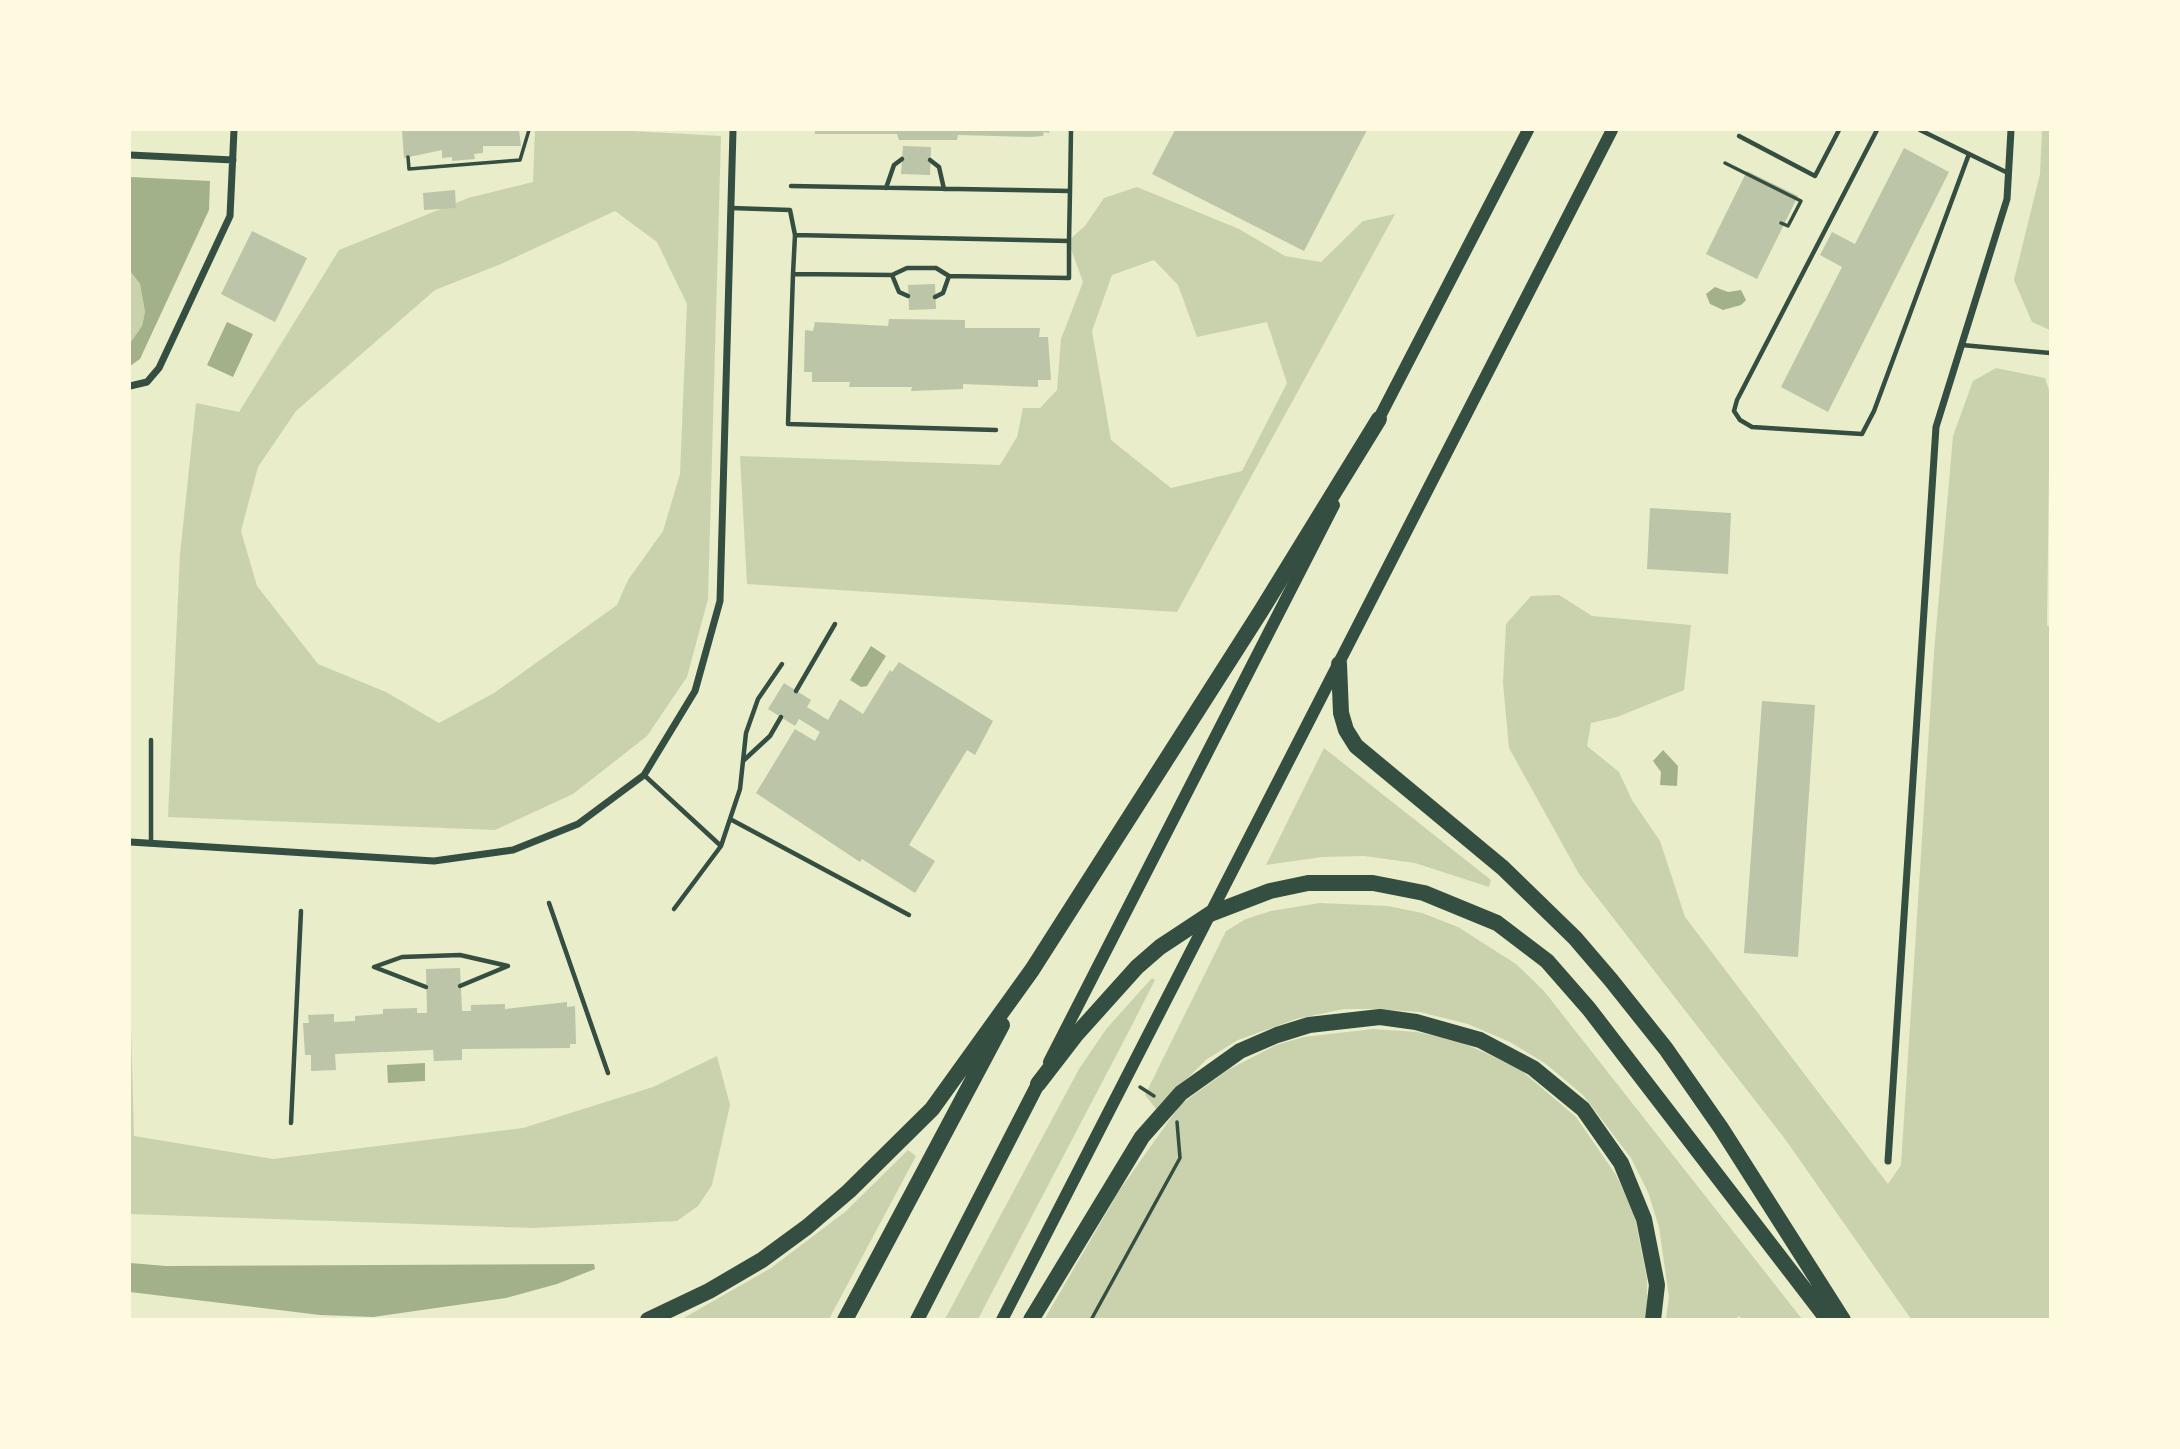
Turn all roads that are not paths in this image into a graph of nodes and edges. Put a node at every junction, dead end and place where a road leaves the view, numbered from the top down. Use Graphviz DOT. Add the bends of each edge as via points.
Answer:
graph roads {
  1 [pos="234,130"];
  2 [pos="733,130"];
  3 [pos="1071,130"];
  4 [pos="1528,130"];
  5 [pos="1612,130"];
  6 [pos="1839,130"];
  7 [pos="1877,130"];
  8 [pos="1920,130"];
  9 [pos="2011,130"];
  10 [pos="1739,136"];
  11 [pos="1969,154"];
  12 [pos="130,155"];
  13 [pos="902,159"];
  14 [pos="233,160"];
  15 [pos="930,160"];
  16 [pos="2009,173"];
  17 [pos="791,186"];
  18 [pos="886,188"];
  19 [pos="944,189"];
  20 [pos="1070,191"];
  21 [pos="730,208"];
  22 [pos="795,234"];
  23 [pos="1069,241"];
  24 [pos="793,274"];
  25 [pos="892,275"];
  26 [pos="949,276"];
  27 [pos="908,296"];
  28 [pos="935,297"];
  29 [pos="1962,345"];
  30 [pos="2050,353"];
  31 [pos="130,386"];
  32 [pos="1379,419"];
  33 [pos="996,430"];
  34 [pos="835,624"];
  35 [pos="782,664"];
  36 [pos="1339,664"];
  37 [pos="796,691"];
  38 [pos="781,717"];
  39 [pos="151,740"];
  40 [pos="743,762"];
  41 [pos="644,775"];
  42 [pos="730,819"];
  43 [pos="130,842"];
  44 [pos="150,843"];
  45 [pos="721,846"];
  46 [pos="549,903"];
  47 [pos="674,909"];
  48 [pos="300,911"];
  49 [pos="1210,914"];
  50 [pos="909,915"];
  51 [pos="1032,970"];
  52 [pos="460,986"];
  53 [pos="426,987"];
  54 [pos="608,1073"];
  55 [pos="1038,1084"];
  56 [pos="291,1124"];
  57 [pos="1888,1161"];
  58 [pos="648,1320"];
  59 [pos="845,1320"];
  60 [pos="917,1320"];
  61 [pos="1002,1320"];
  62 [pos="1031,1320"];
  63 [pos="1653,1320"];
  64 [pos="1828,1320"];
  65 [pos="1843,1320"];
  1 -- 14 [label="street"];
  2 -- 21 [label="street"];
  3 -- 20 [label="lane"];
  4 -- 32 [label="main road"];
  5 -- 36 [label="main road"];
  6 -- 10 [label="lane" via="1815,176"];
  7 -- 11 [label="lane" via="1737,401 1734,411 1752,427 1862,434"];
  8 -- 11 [label="lane"];
  9 -- 16 [label="street"];
  11 -- 16 [label="lane"];
  12 -- 14 [label="street"];
  13 -- 18 [label="lane" via="894,165"];
  14 -- 31 [label="street" via="230,216 159,368 147,382"];
  15 -- 19 [label="lane" via="939,167"];
  16 -- 29 [label="street" via="2007,199"];
  17 -- 18 [label="lane"];
  18 -- 19 [label="lane"];
  19 -- 20 [label="lane"];
  20 -- 23 [label="lane"];
  21 -- 22 [label="lane" via="790,210"];
  21 -- 41 [label="street" via="720,601 695,691"];
  22 -- 23 [label="lane"];
  22 -- 24 [label="lane"];
  23 -- 26 [label="lane" via="1069,278"];
  24 -- 25 [label="lane"];
  24 -- 33 [label="lane" via="788,424"];
  25 -- 26 [label="lane" via="906,268 936,268"];
  25 -- 27 [label="lane" via="899,292"];
  26 -- 28 [label="lane" via="943,293"];
  29 -- 30 [label="lane"];
  29 -- 57 [label="street" via="1936,428"];
  32 -- 51 [label="highway"];
  32 -- 55 [label="main road"];
  34 -- 37 [label="lane"];
  35 -- 40 [label="lane" via="758,699 746,733"];
  36 -- 49 [label="main road"];
  36 -- 65 [label="highway" via="1341,713 1356,746 1503,868 1611,980 1720,1128"];
  38 -- 40 [label="lane" via="770,736"];
  39 -- 44 [label="lane"];
  40 -- 42 [label="lane"];
  41 -- 44 [label="street" via="578,824 513,850 434,861"];
  41 -- 45 [label="lane"];
  42 -- 45 [label="lane"];
  42 -- 50 [label="lane"];
  43 -- 44 [label="street"];
  45 -- 47 [label="lane"];
  46 -- 54 [label="lane"];
  48 -- 56 [label="lane"];
  49 -- 55 [label="highway" via="1137,967"];
  49 -- 61 [label="main road"];
  49 -- 64 [label="highway" via="1270,891 1308,883 1373,883 1447,899 1497,923 1539,954 1569,985"];
  51 -- 58 [label="highway" via="932,1108 849,1191 762,1260"];
  51 -- 59 [label="highway"];
  52 -- 53 [label="lane" via="508,966 460,954 402,957 374,967"];
  55 -- 60 [label="highway"];
  62 -- 63 [label="highway" via="1142,1137 1181,1093 1240,1051 1277,1035 1309,1025 1380,1017 1480,1040 1533,1068 1583,1109 1621,1163 1644,1219 1657,1285"];
}
